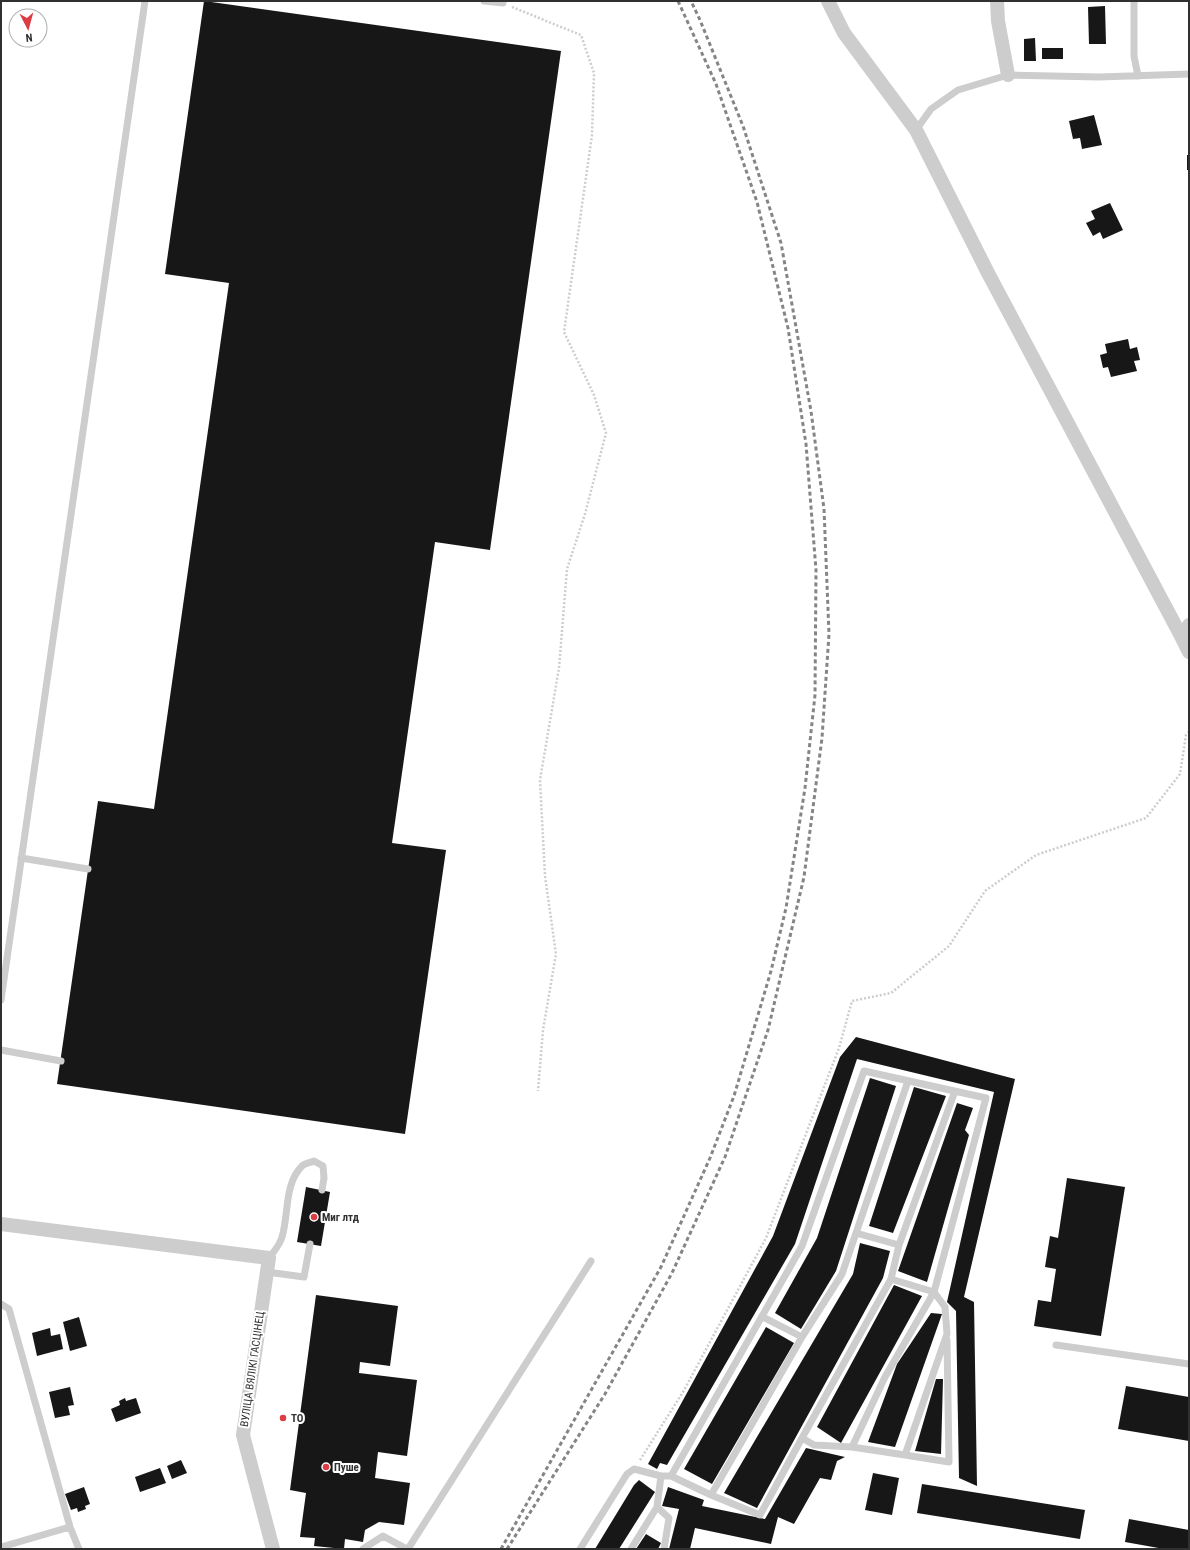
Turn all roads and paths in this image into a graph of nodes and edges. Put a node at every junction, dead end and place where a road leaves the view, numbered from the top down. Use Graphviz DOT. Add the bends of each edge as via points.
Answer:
graph roads {
  1 [pos="145,1"];
  2 [pos="484,1"];
  3 [pos="828,1"];
  4 [pos="997,1"];
  5 [pos="1134,1"];
  6 [pos="503,3"];
  7 [pos="1189,74"];
  8 [pos="1008,75"];
  9 [pos="1138,76"];
  10 [pos="916,130"];
  11 [pos="1185,630"];
  12 [pos="1189,652"];
  13 [pos="21,858"];
  14 [pos="88,869"];
  15 [pos="1,1000"];
  16 [pos="1,1050"];
  17 [pos="61,1061"];
  18 [pos="908,1081"];
  19 [pos="538,1091"];
  20 [pos="955,1091"];
  21 [pos="322,1190"];
  22 [pos="1,1224"];
  23 [pos="856,1233"];
  24 [pos="310,1244"];
  25 [pos="899,1245"];
  26 [pos="591,1262"];
  27 [pos="268,1265"];
  28 [pos="891,1279"];
  29 [pos="934,1292"];
  30 [pos="1,1304"];
  31 [pos="763,1317"];
  32 [pos="946,1334"];
  33 [pos="802,1337"];
  34 [pos="1056,1345"];
  35 [pos="1189,1364"];
  36 [pos="802,1438"];
  37 [pos="852,1447"];
  38 [pos="905,1455"];
  39 [pos="661,1476"];
  40 [pos="671,1476"];
  41 [pos="711,1495"];
  42 [pos="657,1507"];
  43 [pos="70,1527"];
  44 [pos="1,1547"];
  45 [pos="78,1549"];
  46 [pos="273,1549"];
  47 [pos="363,1549"];
  48 [pos="408,1549"];
  49 [pos="580,1549"];
  50 [pos="631,1549"];
  51 [pos="664,1549"];
  1 -- 13 [label="lane"];
  2 -- 6 [label="lane"];
  3 -- 10 [label="street" via="844,33"];
  4 -- 8 [label="street"];
  5 -- 9 [label="lane" via="1134,56"];
  6 -- 19 [label="path" via="582,35 594,73 592,135 564,332 594,395 606,433 585,514 567,569 559,668 540,780 545,876 556,954 543,1030"];
  7 -- 9 [label="lane"];
  8 -- 9 [label="lane"];
  8 -- 10 [label="lane" via="958,90 931,110"];
  10 -- 11 [label="street" via="988,273"];
  11 -- 12 [label="street"];
  13 -- 14 [label="lane"];
  13 -- 15 [label="lane"];
  16 -- 17 [label="lane"];
  18 -- 20 [label="lane"];
  18 -- 23 [label="lane"];
  18 -- 31 [label="lane" via="864,1071 802,1246"];
  20 -- 25 [label="lane"];
  20 -- 29 [label="lane" via="986,1098"];
  21 -- 27 [label="lane" via="323,1166 314,1162 303,1165 294,1177 282,1236"];
  22 -- 27 [label="street"];
  23 -- 25 [label="lane"];
  23 -- 33 [label="lane" via="842,1274"];
  24 -- 27 [label="lane" via="304,1277"];
  25 -- 28 [label="lane"];
  26 -- 48 [label="lane"];
  27 -- 46 [label="street, ВУЛІЦА ВЯЛІКІ ГАСЦІНЕЦ" via="243,1435"];
  28 -- 29 [label="lane"];
  28 -- 36 [label="lane"];
  29 -- 32 [label="lane" via="945,1307"];
  29 -- 37 [label="lane" via="885,1377"];
  30 -- 43 [label="lane" via="9,1309"];
  31 -- 33 [label="lane"];
  31 -- 40 [label="lane"];
  32 -- 38 [label="lane"];
  32 -- 38 [label="lane" via="948,1462"];
  33 -- 41 [label="lane"];
  34 -- 35 [label="lane"];
  36 -- 37 [label="lane" via="814,1445"];
  36 -- 41 [label="lane" via="760,1515"];
  37 -- 38 [label="lane"];
  39 -- 40 [label="lane"];
  39 -- 42 [label="lane"];
  39 -- 49 [label="lane" via="634,1469 626,1474"];
  40 -- 41 [label="lane"];
  42 -- 50 [label="lane"];
  42 -- 51 [label="lane" via="669,1518"];
  43 -- 44 [label="lane"];
  43 -- 45 [label="lane"];
  47 -- 48 [label="lane" via="383,1536"];
}
